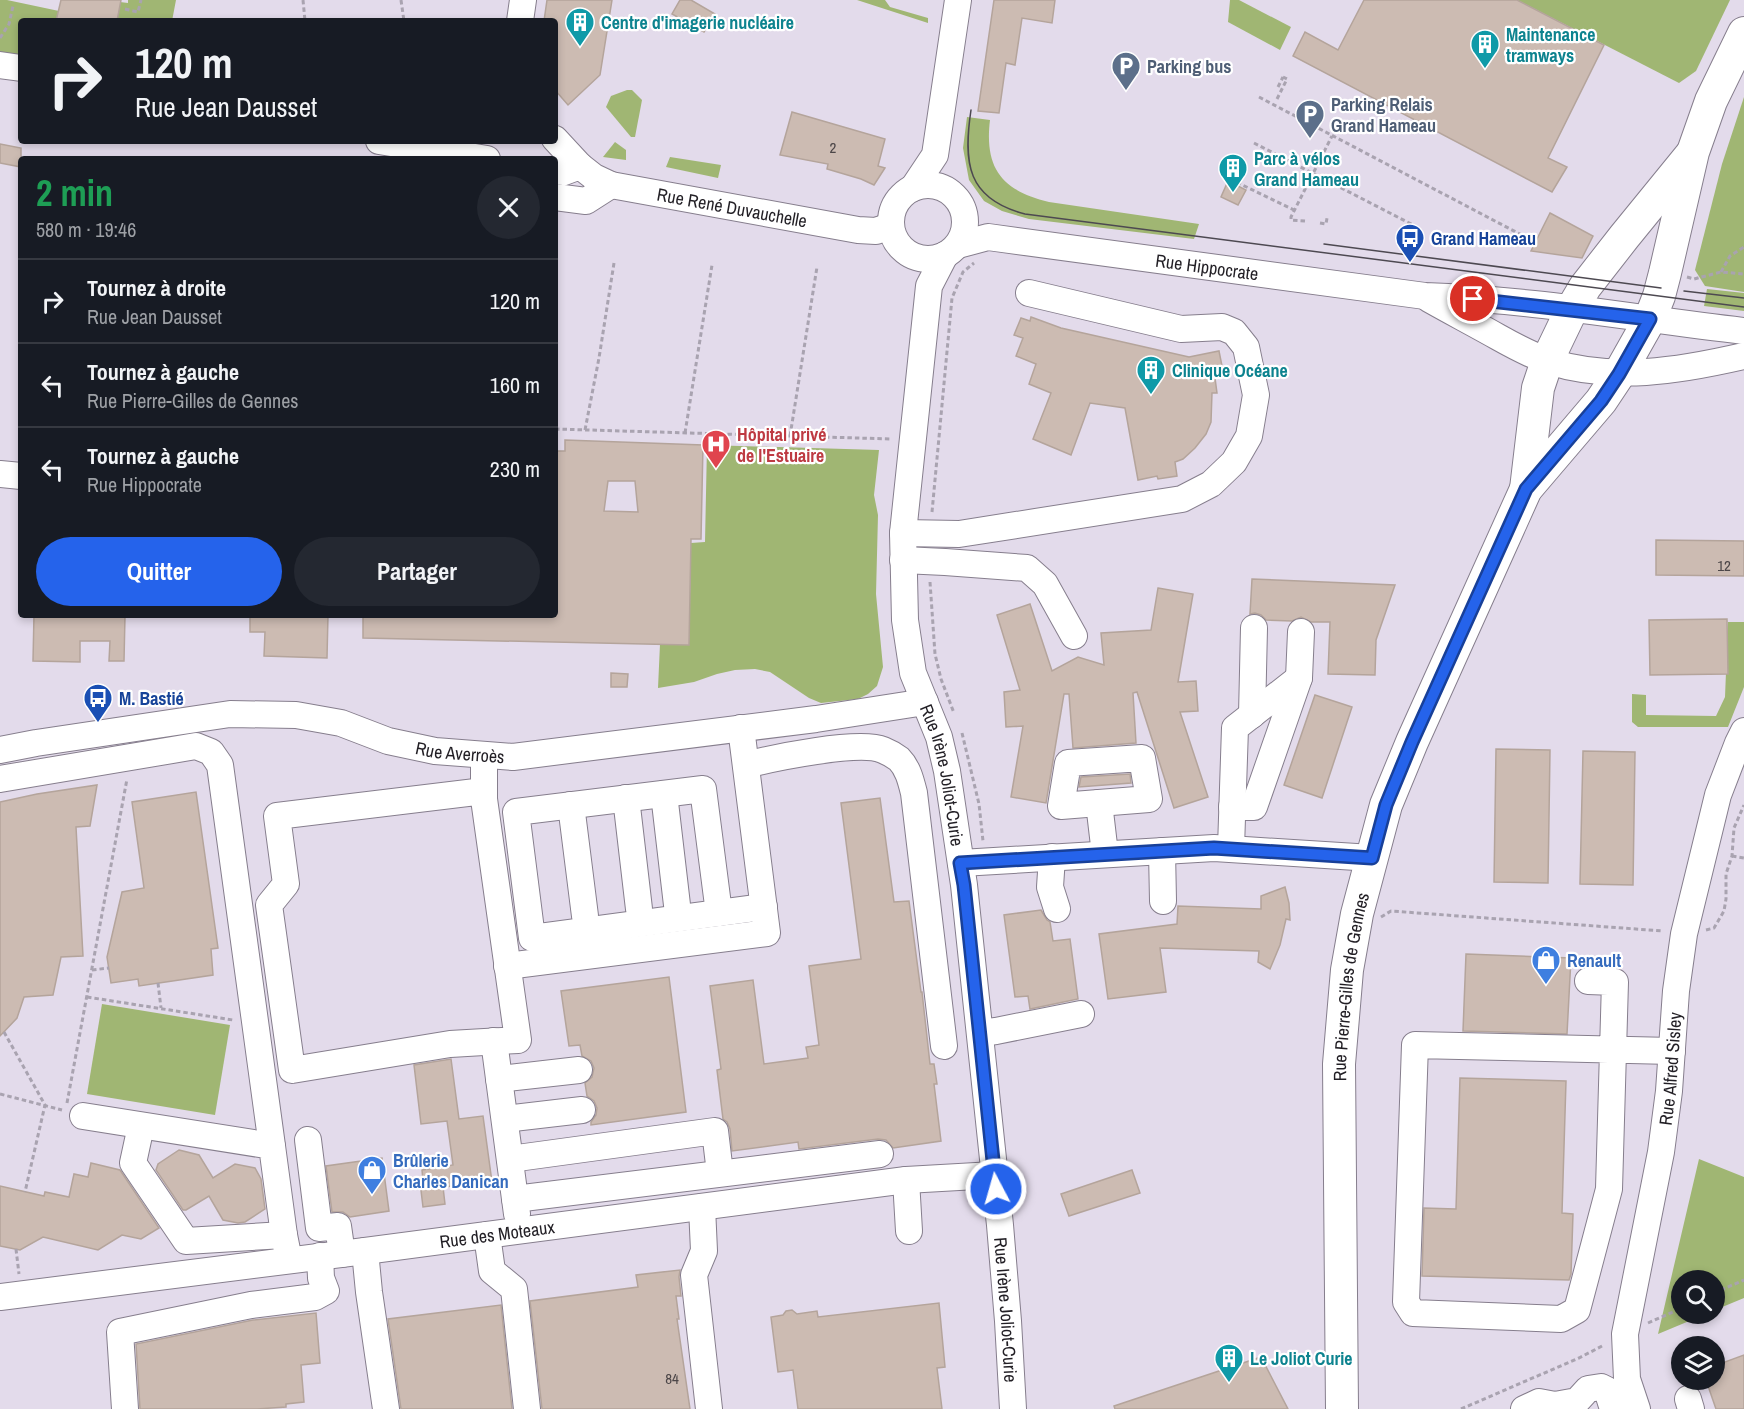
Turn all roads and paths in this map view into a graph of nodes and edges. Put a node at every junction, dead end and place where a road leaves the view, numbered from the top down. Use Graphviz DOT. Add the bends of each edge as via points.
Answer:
graph roads {
  1 [pos="141,0"];
  2 [pos="303,0"];
  3 [pos="401,0"];
  4 [pos="523,0"];
  5 [pos="958,0"];
  6 [pos="13,6"];
  7 [pos="125,9"];
  8 [pos="305,18"];
  9 [pos="404,18"];
  10 [pos="520,18"];
  11 [pos="1744,33"];
  12 [pos="0,38"];
  13 [pos="0,65"];
  14 [pos="18,68"];
  15 [pos="1278,87"];
  16 [pos="1259,97"];
  17 [pos="1277,99"];
  18 [pos="1332,136"];
  19 [pos="1254,143"];
  20 [pos="396,144"];
  21 [pos="557,144"];
  22 [pos="1693,152"];
  23 [pos="935,155"];
  24 [pos="464,156"];
  25 [pos="566,169"];
  26 [pos="1313,174"];
  27 [pos="1230,179"];
  28 [pos="611,185"];
  29 [pos="913,188"];
  30 [pos="558,194"];
  31 [pos="558,197"];
  32 [pos="958,205"];
  33 [pos="1294,210"];
  34 [pos="1327,218"];
  35 [pos="1305,221"];
  36 [pos="1320,224"];
  37 [pos="890,226"];
  38 [pos="1417,227"];
  39 [pos="988,237"];
  40 [pos="1533,241"];
  41 [pos="1744,247"];
  42 [pos="951,250"];
  43 [pos="916,258"];
  44 [pos="614,263"];
  45 [pos="712,265"];
  46 [pos="817,267"];
  47 [pos="1721,272"];
  48 [pos="1665,273"];
  49 [pos="1744,274"];
  50 [pos="929,286"];
  51 [pos="1029,293"];
  52 [pos="1425,296"];
  53 [pos="1572,309"];
  54 [pos="1650,319"];
  55 [pos="1744,331"];
  56 [pos="1744,356"];
  57 [pos="1547,361"];
  58 [pos="1619,374"];
  59 [pos="558,429"];
  60 [pos="585,430"];
  61 [pos="685,433"];
  62 [pos="790,436"];
  63 [pos="914,440"];
  64 [pos="0,474"];
  65 [pos="18,476"];
  66 [pos="1526,489"];
  67 [pos="903,533"];
  68 [pos="903,560"];
  69 [pos="1254,628"];
  70 [pos="1301,632"];
  71 [pos="1074,636"];
  72 [pos="1299,678"];
  73 [pos="925,702"];
  74 [pos="1252,715"];
  75 [pos="741,728"];
  76 [pos="1744,731"];
  77 [pos="0,750"];
  78 [pos="484,756"];
  79 [pos="131,757"];
  80 [pos="746,765"];
  81 [pos="0,779"];
  82 [pos="484,791"];
  83 [pos="664,794"];
  84 [pos="626,798"];
  85 [pos="1099,803"];
  86 [pos="571,805"];
  87 [pos="1744,805"];
  88 [pos="1233,807"];
  89 [pos="1231,848"];
  90 [pos="1162,851"];
  91 [pos="1105,854"];
  92 [pos="1732,856"];
  93 [pos="1052,857"];
  94 [pos="1372,858"];
  95 [pos="1744,858"];
  96 [pos="960,863"];
  97 [pos="1163,901"];
  98 [pos="677,905"];
  99 [pos="764,907"];
  100 [pos="639,909"];
  101 [pos="1057,909"];
  102 [pos="719,913"];
  103 [pos="585,916"];
  104 [pos="1379,918"];
  105 [pos="1678,932"];
  106 [pos="507,966"];
  107 [pos="109,968"];
  108 [pos="92,970"];
  109 [pos="1588,981"];
  110 [pos="158,983"];
  111 [pos="87,997"];
  112 [pos="162,1008"];
  113 [pos="1082,1014"];
  114 [pos="237,1021"];
  115 [pos="4,1032"];
  116 [pos="980,1033"];
  117 [pos="494,1041"];
  118 [pos="944,1046"];
  119 [pos="1613,1050"];
  120 [pos="1672,1052"];
  121 [pos="579,1070"];
  122 [pos="499,1079"];
  123 [pos="0,1094"];
  124 [pos="45,1105"];
  125 [pos="582,1110"];
  126 [pos="83,1116"];
  127 [pos="505,1119"];
  128 [pos="141,1126"];
  129 [pos="308,1140"];
  130 [pos="272,1146"];
  131 [pos="880,1154"];
  132 [pos="510,1159"];
  133 [pos="785,1166"];
  134 [pos="720,1173"];
  135 [pos="994,1175"];
  136 [pos="906,1180"];
  137 [pos="25,1192"];
  138 [pos="788,1196"];
  139 [pos="515,1199"];
  140 [pos="702,1207"];
  141 [pos="520,1231"];
  142 [pos="909,1232"];
  143 [pos="284,1234"];
  144 [pos="487,1235"];
  145 [pos="289,1260"];
  146 [pos="337,1260"];
  147 [pos="1744,1280"];
  148 [pos="1725,1288"];
  149 [pos="0,1297"];
  150 [pos="1671,1313"];
  151 [pos="1624,1334"];
  152 [pos="1531,1405"];
  153 [pos="116,1409"];
  154 [pos="125,1409"];
  155 [pos="386,1409"];
  156 [pos="527,1409"];
  157 [pos="709,1409"];
  158 [pos="1013,1409"];
  159 [pos="1342,1409"];
  160 [pos="1461,1409"];
  161 [pos="1613,1409"];
  162 [pos="1637,1409"];
  1 -- 7 [label="path" via="138,12"];
  2 -- 8 [label="path"];
  3 -- 9 [label="path"];
  4 -- 10 [label="street"];
  5 -- 23 [label="street"];
  6 -- 12 [label="path" via="9,24"];
  11 -- 22 [label="main road, Rue Pierre-Gilles de Gennes"];
  13 -- 14 [label="street"];
  15 -- 17 [label="path" via="1283,77 1287,79"];
  16 -- 18 [label="path"];
  18 -- 26 [label="path"];
  18 -- 40 [label="path"];
  19 -- 26 [label="path"];
  20 -- 24 [label="street"];
  21 -- 25 [label="street, Rue René Duvauchelle"];
  22 -- 48 [label="main road, Rue Pierre-Gilles de Gennes"];
  22 -- 53 [label="main road, Rue Pierre-Gilles de Gennes"];
  23 -- 29 [label="street"];
  23 -- 32 [label="street" via="941,177"];
  25 -- 28 [label="street, Rue René Duvauchelle"];
  25 -- 30 [label="street"];
  26 -- 33 [label="path"];
  26 -- 38 [label="path"];
  27 -- 33 [label="path"];
  28 -- 31 [label="street" via="586,201"];
  28 -- 37 [label="street, Rue René Duvauchelle" via="858,230 876,231"];
  29 -- 32 [label="street" via="934,185"];
  29 -- 37 [label="street" via="893,207"];
  32 -- 39 [label="street"];
  32 -- 42 [label="street" via="965,226 963,236"];
  33 -- 35 [label="path" via="1291,220"];
  34 -- 36 [label="path" via="1326,224"];
  37 -- 43 [label="street" via="894,240"];
  39 -- 42 [label="street, Rue Hippocrate"];
  39 -- 52 [label="street, Rue Hippocrate"];
  41 -- 47 [label="path" via="1730,256"];
  42 -- 43 [label="street" via="931,260"];
  42 -- 50 [label="street, Rue Irène Joliot-Curie"];
  43 -- 50 [label="street"];
  44 -- 60 [label="path"];
  45 -- 61 [label="path"];
  46 -- 62 [label="path"];
  47 -- 48 [label="path" via="1694,279"];
  47 -- 49 [label="path"];
  48 -- 54 [label="main road, Rue Pierre-Gilles de Gennes"];
  50 -- 63 [label="street, Rue Irène Joliot-Curie"];
  51 -- 67 [label="street" via="1181,329 1222,327 1234,332 1246,347 1256,395 1249,436 1234,462 1219,477 1182,499 959,534"];
  52 -- 53 [label="street, Rue Hippocrate"];
  52 -- 57 [label="street, Rue Hippocrate"];
  53 -- 54 [label="street, Rue Hippocrate"];
  53 -- 57 [label="main road, Rue Pierre-Gilles de Gennes"];
  54 -- 55 [label="street, Rue Hippocrate"];
  54 -- 58 [label="main road, Rue Pierre-Gilles de Gennes"];
  56 -- 58 [label="street, Rue Hippocrate" via="1705,365"];
  57 -- 58 [label="street, Rue Hippocrate"];
  57 -- 66 [label="main road, Rue Pierre-Gilles de Gennes" via="1538,388"];
  58 -- 66 [label="main road, Rue Pierre-Gilles de Gennes"];
  59 -- 60 [label="path"];
  60 -- 61 [label="path"];
  61 -- 62 [label="path"];
  62 -- 63 [label="path"];
  63 -- 67 [label="street, Rue Irène Joliot-Curie"];
  64 -- 65 [label="street"];
  66 -- 94 [label="main road, Rue Pierre-Gilles de Gennes" via="1412,742 1386,805"];
  67 -- 68 [label="street, Rue Irène Joliot-Curie"];
  68 -- 71 [label="street" via="1027,568 1045,584"];
  68 -- 73 [label="street, Rue Irène Joliot-Curie" via="910,657"];
  69 -- 74 [label="street"];
  70 -- 72 [label="street"];
  72 -- 74 [label="street"];
  72 -- 88 [label="street" via="1254,807"];
  73 -- 75 [label="street, Rue Averroès"];
  73 -- 96 [label="street, Rue Irène Joliot-Curie" via="947,771"];
  74 -- 88 [label="street" via="1235,728"];
  75 -- 78 [label="street, Rue Averroès" via="513,757"];
  75 -- 80 [label="street"];
  76 -- 105 [label="street, Rue Alfred Sisley" via="1718,795"];
  77 -- 78 [label="street, Rue Averroès" via="250,714 296,715 341,723 388,741"];
  78 -- 82 [label="street"];
  79 -- 81 [label="street"];
  79 -- 108 [label="path"];
  79 -- 130 [label="street" via="196,746 211,752 220,765"];
  80 -- 99 [label="street"];
  80 -- 118 [label="street" via="858,746 882,749 899,760 908,772 914,793"];
  82 -- 106 [label="street"];
  82 -- 117 [label="street" via="277,816 286,884 269,906 292,1070 450,1044"];
  83 -- 84 [label="street"];
  83 -- 98 [label="street"];
  83 -- 102 [label="street" via="703,789"];
  84 -- 86 [label="street"];
  84 -- 100 [label="street"];
  85 -- 91 [label="street"];
  86 -- 102 [label="street" via="516,812 532,938"];
  86 -- 103 [label="street"];
  87 -- 92 [label="path" via="1734,828"];
  88 -- 89 [label="street"];
  89 -- 90 [label="street"];
  89 -- 94 [label="street"];
  90 -- 91 [label="street"];
  90 -- 97 [label="street"];
  91 -- 93 [label="street"];
  92 -- 95 [label="path"];
  92 -- 105 [label="path" via="1726,874 1724,911 1714,928"];
  93 -- 96 [label="street"];
  93 -- 101 [label="street" via="1050,887"];
  94 -- 159 [label="main road, Rue Pierre-Gilles de Gennes" via="1347,970 1339,1064"];
  96 -- 116 [label="street, Rue Irène Joliot-Curie"];
  99 -- 102 [label="street"];
  99 -- 106 [label="street" via="767,933"];
  104 -- 105 [label="path" via="1391,911"];
  105 -- 120 [label="street, Rue Alfred Sisley"];
  106 -- 117 [label="street" via="518,1040"];
  107 -- 108 [label="path"];
  108 -- 111 [label="path"];
  109 -- 119 [label="street" via="1615,982"];
  110 -- 112 [label="path"];
  111 -- 112 [label="path"];
  111 -- 124 [label="path" via="65,1111"];
  112 -- 114 [label="path"];
  113 -- 116 [label="street"];
  115 -- 124 [label="path"];
  116 -- 135 [label="street, Rue Irène Joliot-Curie"];
  117 -- 122 [label="street"];
  119 -- 119 [label="street" via="1609,1189 1578,1310 1561,1319 1413,1313 1406,1302 1415,1045"];
  119 -- 120 [label="street"];
  120 -- 151 [label="street, Rue Alfred Sisley" via="1661,1152"];
  121 -- 122 [label="street"];
  122 -- 127 [label="street"];
  123 -- 124 [label="path"];
  124 -- 137 [label="path"];
  125 -- 127 [label="street"];
  126 -- 128 [label="street"];
  127 -- 132 [label="street"];
  128 -- 130 [label="street"];
  128 -- 143 [label="street" via="133,1163 186,1241"];
  129 -- 146 [label="street" via="320,1228 338,1226"];
  130 -- 143 [label="street"];
  131 -- 133 [label="street"];
  132 -- 134 [label="street" via="715,1131"];
  132 -- 139 [label="street"];
  133 -- 134 [label="street"];
  133 -- 138 [label="street"];
  134 -- 139 [label="street"];
  135 -- 136 [label="street, Rue des Moteaux"];
  135 -- 158 [label="street, Rue Irène Joliot-Curie"];
  136 -- 138 [label="street, Rue des Moteaux"];
  136 -- 142 [label="street"];
  138 -- 140 [label="street, Rue des Moteaux"];
  139 -- 141 [label="street"];
  140 -- 141 [label="street, Rue des Moteaux"];
  140 -- 157 [label="street" via="704,1251 694,1275"];
  141 -- 144 [label="street, Rue des Moteaux"];
  143 -- 145 [label="street"];
  144 -- 146 [label="street, Rue des Moteaux"];
  144 -- 156 [label="street" via="492,1271 514,1289"];
  145 -- 146 [label="street, Rue des Moteaux"];
  145 -- 149 [label="street, Rue des Moteaux"];
  146 -- 153 [label="street" via="319,1289 248,1298 113,1325 110,1334"];
  146 -- 154 [label="street" via="326,1291 315,1298 251,1305 120,1332"];
  146 -- 155 [label="street" via="369,1292"];
  147 -- 148 [label="path"];
  150 -- 151 [label="path"];
  151 -- 160 [label="path"];
  151 -- 162 [label="street, Rue Alfred Sisley" via="1627,1378"];
  152 -- 161 [label="street" via="1577,1401 1588,1389 1601,1387 1607,1390"];
}
